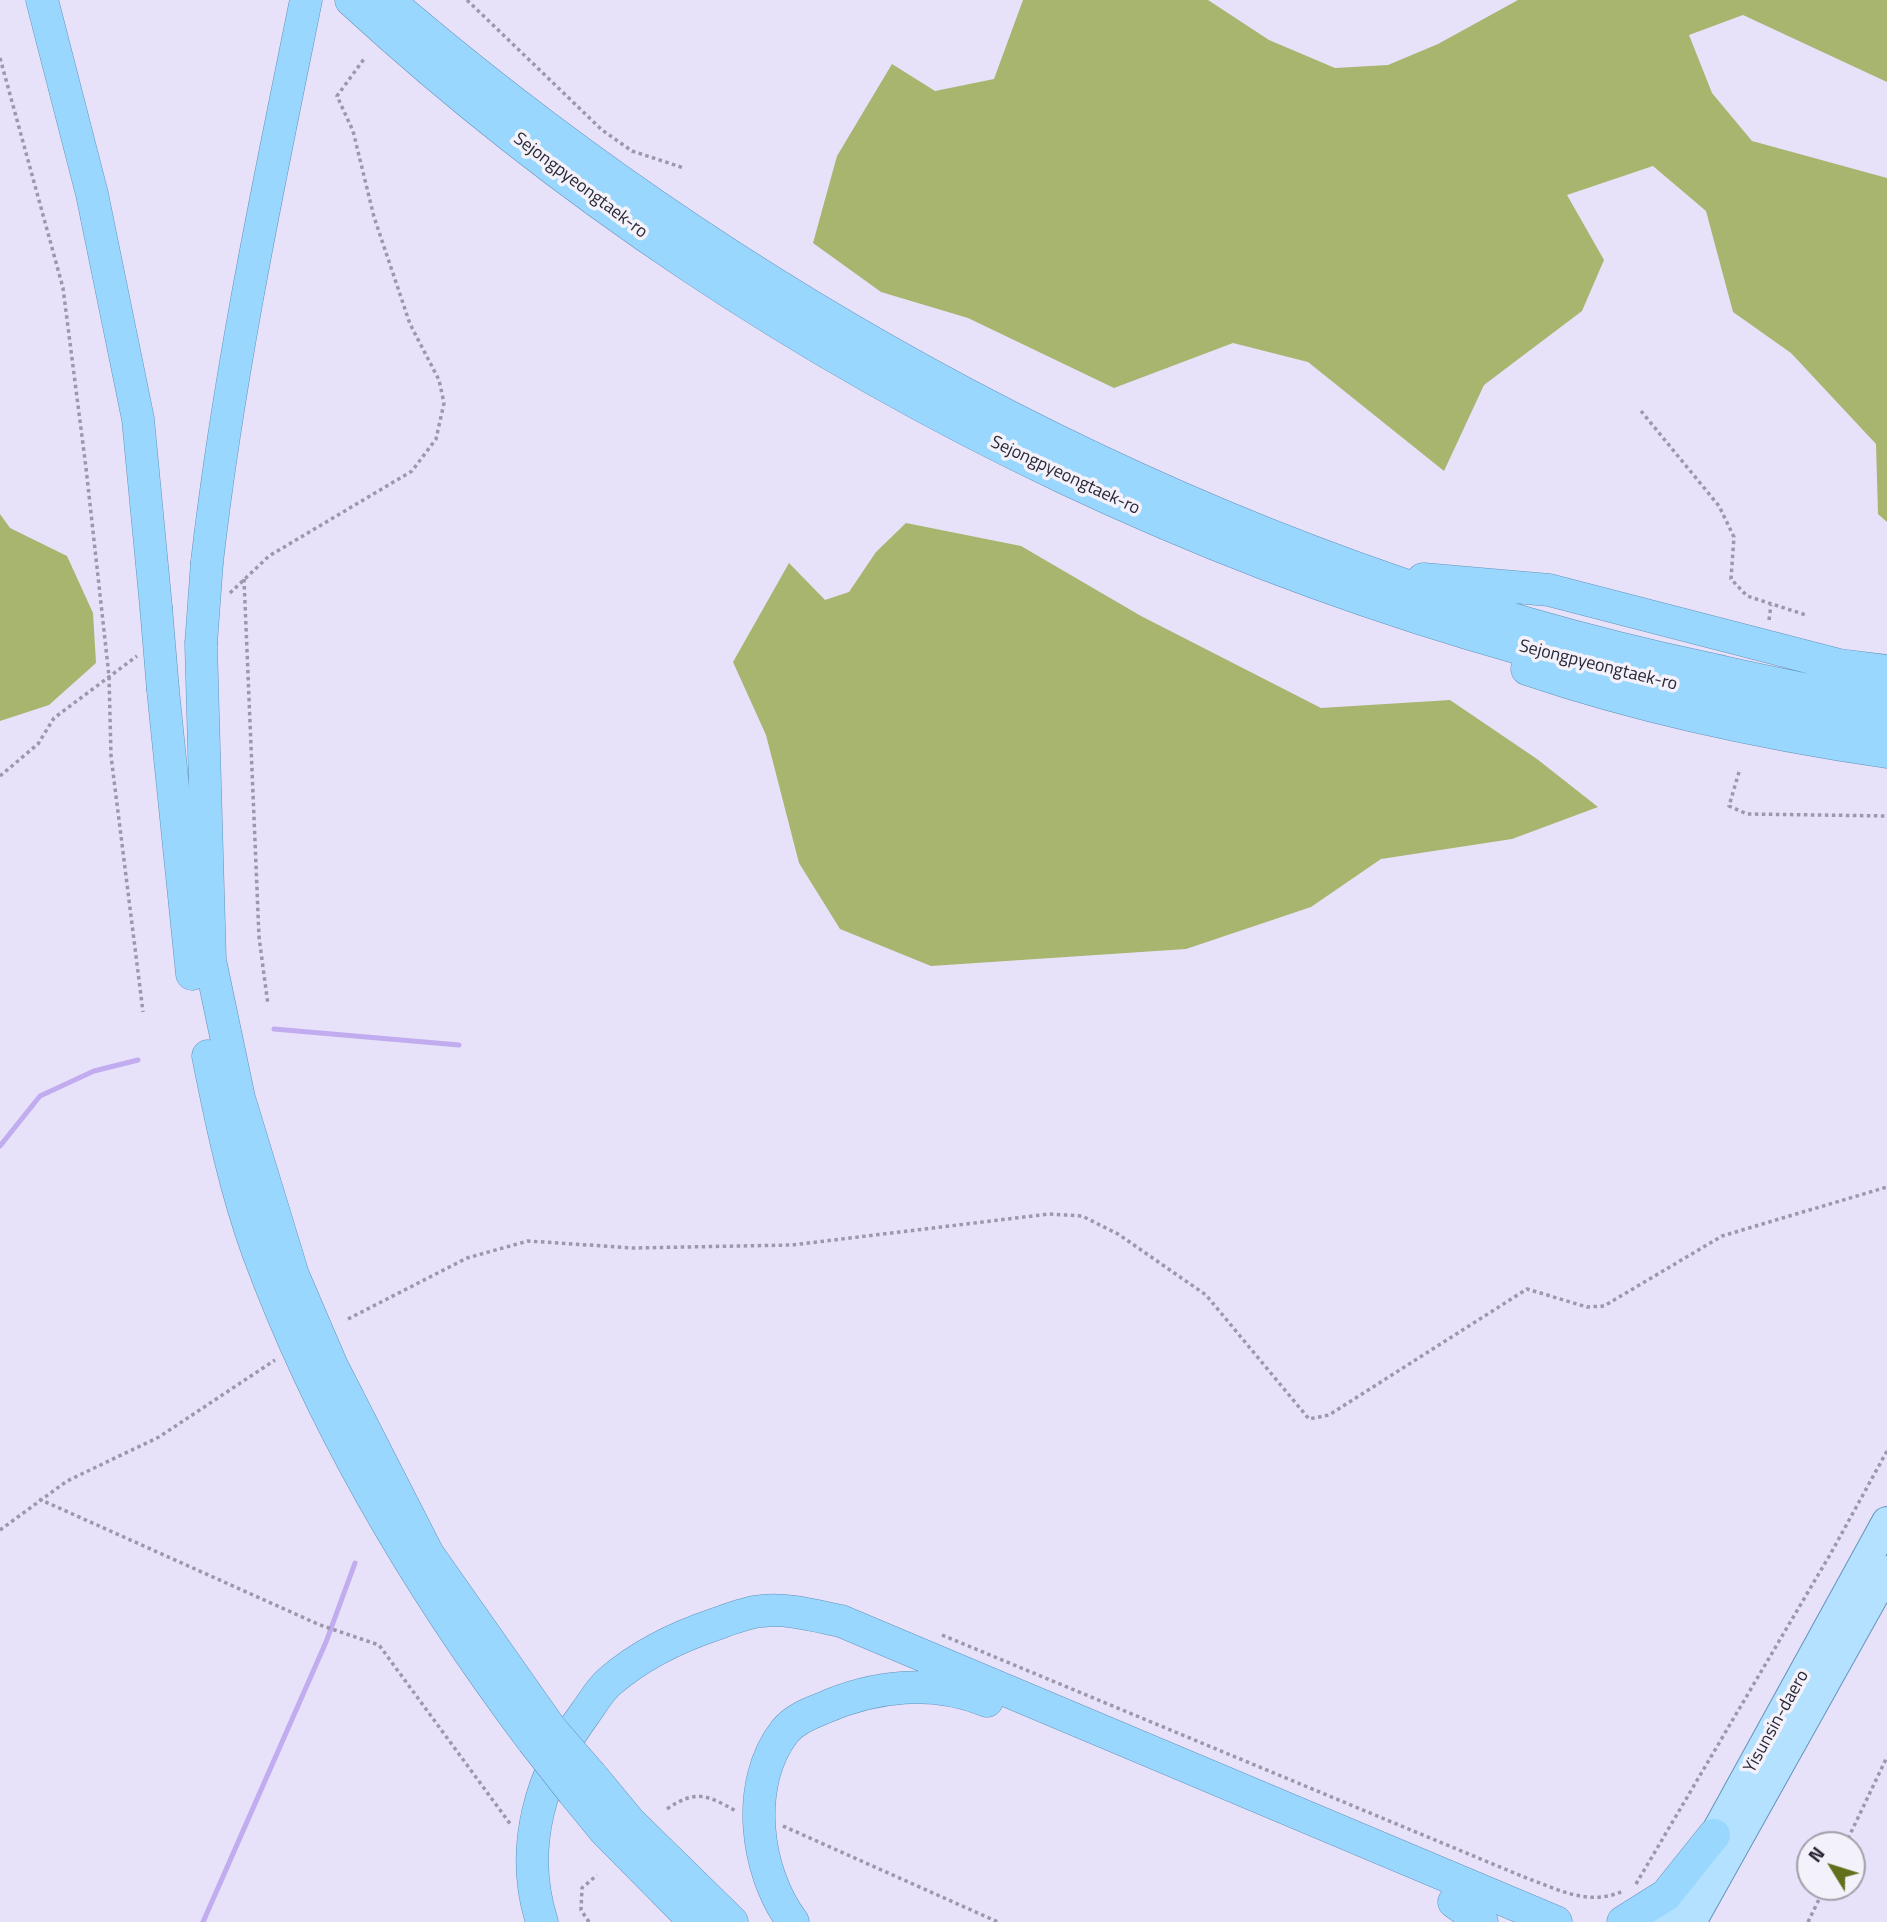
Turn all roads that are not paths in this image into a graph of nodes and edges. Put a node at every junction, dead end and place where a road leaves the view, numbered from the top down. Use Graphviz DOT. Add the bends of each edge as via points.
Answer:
graph roads {
  1 [pos="42,0"];
  2 [pos="306,0"];
  3 [pos="388,0"];
  4 [pos="354,3"];
  5 [pos="1374,575"];
  6 [pos="1300,577"];
  7 [pos="1887,671"];
  8 [pos="1887,703"];
  9 [pos="1887,725"];
  10 [pos="1887,752"];
  11 [pos="1887,1522"];
  12 [pos="1887,1571"];
  13 [pos="542,1735"];
  14 [pos="582,1783"];
  15 [pos="1714,1835"];
  16 [pos="1454,1902"];
  17 [pos="542,1922"];
  18 [pos="695,1922"];
  19 [pos="732,1922"];
  20 [pos="793,1922"];
  21 [pos="1482,1922"];
  22 [pos="1503,1922"];
  23 [pos="1556,1922"];
  24 [pos="1623,1922"];
  25 [pos="1667,1922"];
  26 [pos="1691,1922"];
  1 -- 13 [label="highway, bridge" via="92,194 138,419 191,970 221,1122 257,1249 294,1342 351,1461 473,1662"];
  2 -- 13 [label="highway, bridge" via="243,310 221,436 207,562 201,644 210,960 239,1098 293,1275 332,1366 428,1554"];
  3 -- 5 [label="highway, Sejongpyeongtaek-ro" via="606,173 722,251 890,353 1065,445"];
  4 -- 6 [label="highway, Sejongpyeongtaek-ro" via="610,211 806,339 946,418 1100,495"];
  5 -- 7 [label="highway" via="1549,590 1839,665"];
  5 -- 8 [label="highway, Sejongpyeongtaek-ro" via="1529,625 1636,653"];
  6 -- 9 [label="highway, Sejongpyeongtaek-ro" via="1394,609 1613,670 1727,698"];
  6 -- 10 [label="highway" via="1409,629 1538,673 1664,710"];
  11 -- 15 [label="main road, Yisunsin-daero"];
  12 -- 26 [label="main road, Yisunsin-daero"];
  13 -- 14 [label="highway, bridge"];
  14 -- 18 [label="highway" via="614,1840"];
  14 -- 19 [label="highway" via="630,1822"];
  15 -- 24 [label="highway" via="1666,1895"];
  15 -- 25 [label="main road, Yisunsin-daero"];
  16 -- 20 [label="highway" via="1124,1755 960,1690 913,1686 872,1691 812,1713 786,1730 772,1753 760,1792 762,1850 777,1899"];
  16 -- 21 [label="highway"];
  16 -- 22 [label="highway"];
  17 -- 23 [label="highway" via="533,1847 542,1790 558,1753 581,1718 607,1684 642,1657 687,1634 761,1611 799,1612 841,1621"];
}
